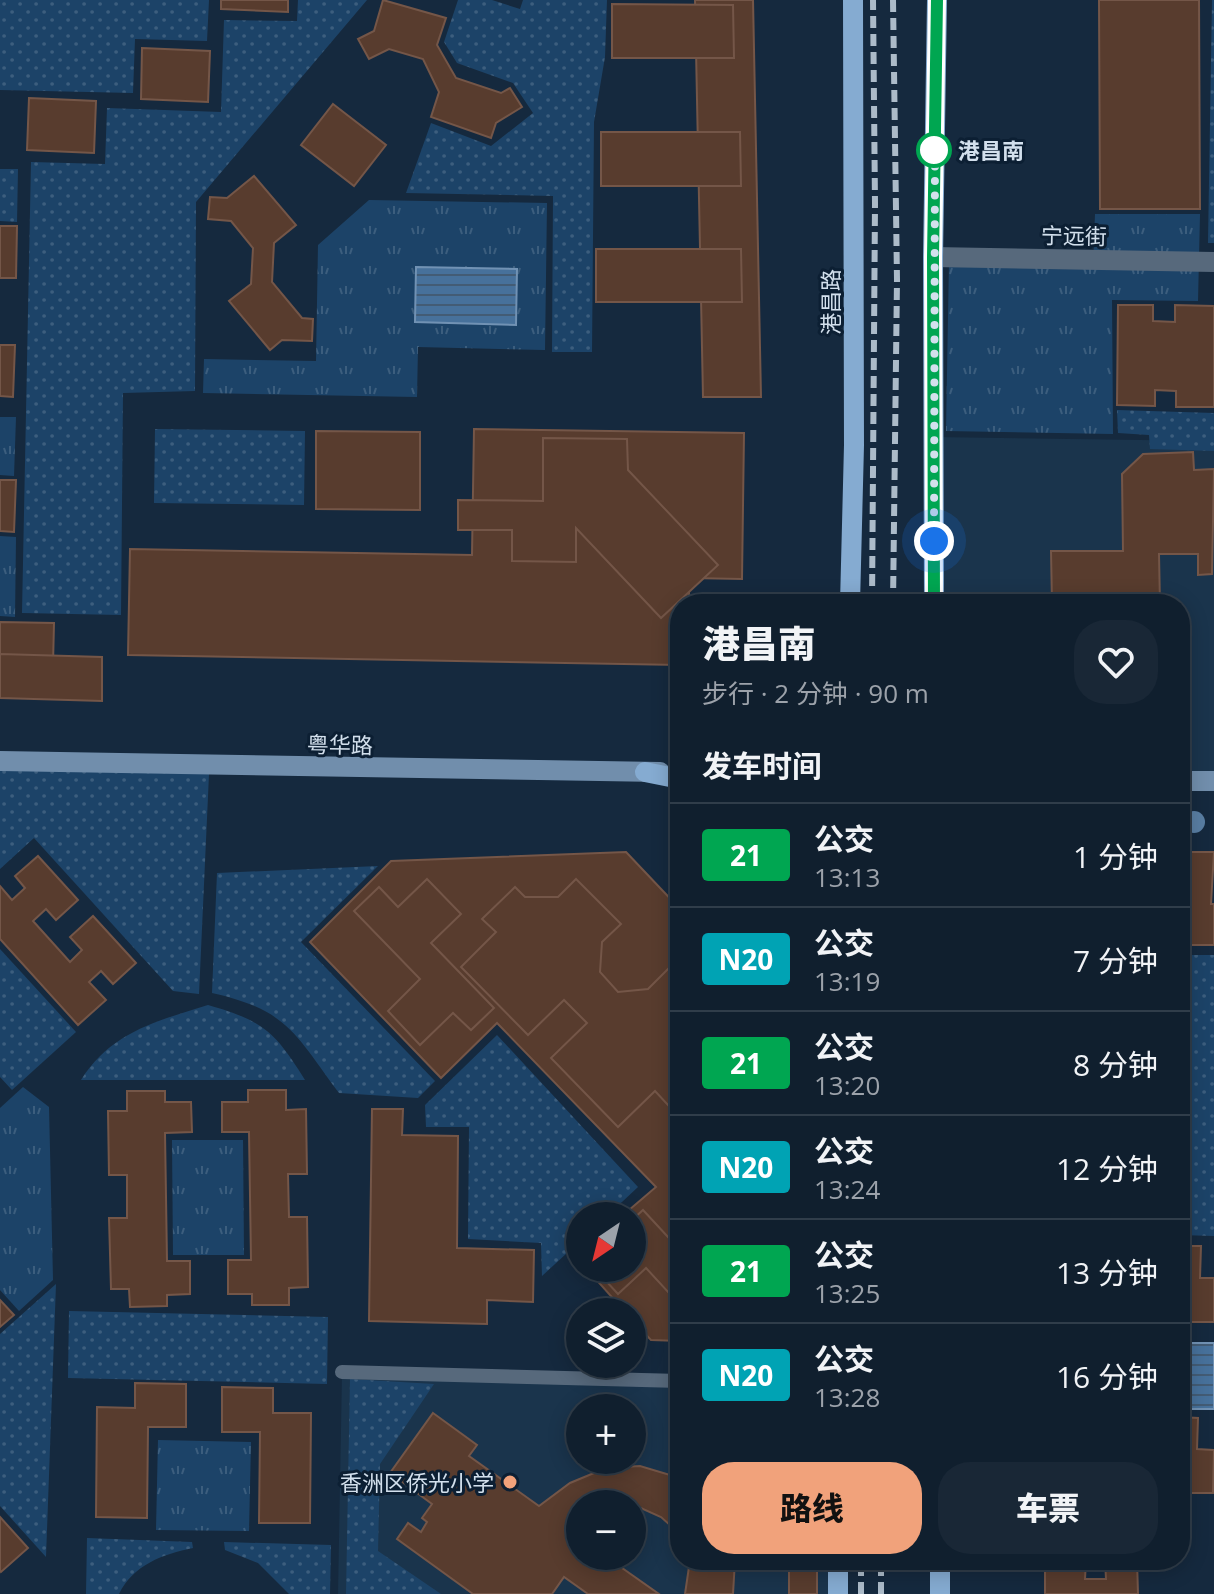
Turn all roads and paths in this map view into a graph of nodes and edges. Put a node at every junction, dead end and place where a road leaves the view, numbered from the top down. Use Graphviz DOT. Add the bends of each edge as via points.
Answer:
graph roads {
  1 [pos="853,0"];
  2 [pos="937,0"];
  3 [pos="933,257"];
  4 [pos="1214,262"];
  5 [pos="850,594"];
  6 [pos="934,594"];
  7 [pos="0,761"];
  8 [pos="645,772"];
  9 [pos="670,772"];
  10 [pos="670,777"];
  11 [pos="1190,781"];
  12 [pos="1214,781"];
  13 [pos="342,1372"];
  14 [pos="670,1381"];
  15 [pos="838,1570"];
  16 [pos="940,1570"];
  17 [pos="838,1594"];
  18 [pos="940,1594"];
  1 -- 5 [label="main road, 港昌路"];
  2 -- 3 [label="main road"];
  3 -- 4 [label="street, 宁远街"];
  3 -- 6 [label="main road"];
  7 -- 8 [label="main road, 粤华路"];
  8 -- 9 [label="main road, 粤华路"];
  8 -- 10 [label="main road"];
  11 -- 12 [label="main road"];
  13 -- 14 [label="lane"];
  15 -- 17 [label="main road"];
  16 -- 18 [label="main road"];
}
